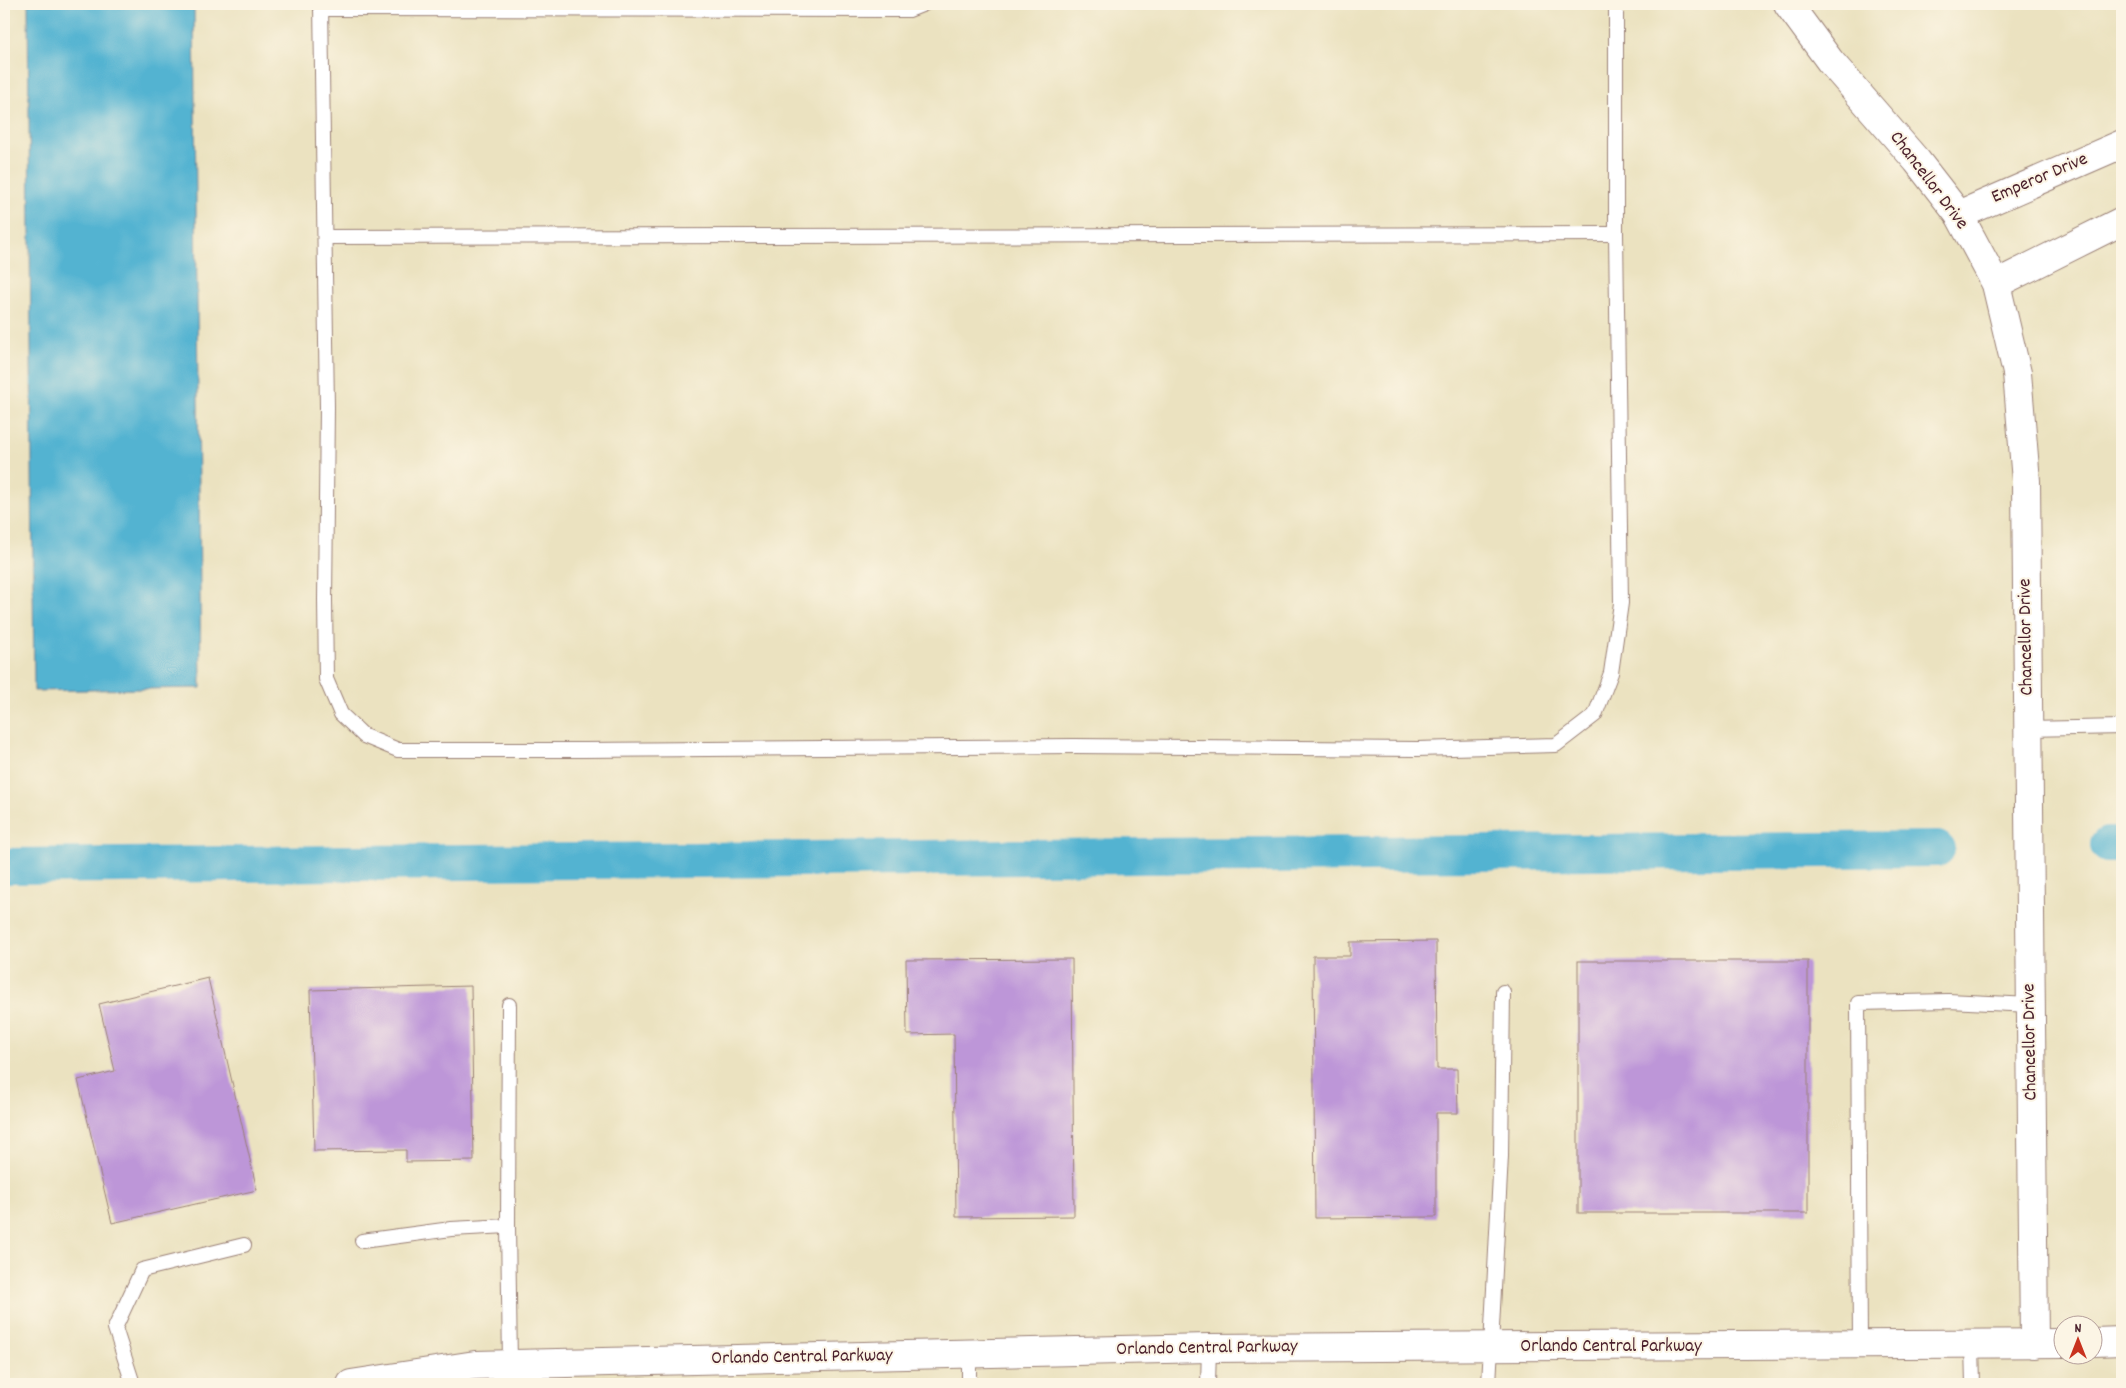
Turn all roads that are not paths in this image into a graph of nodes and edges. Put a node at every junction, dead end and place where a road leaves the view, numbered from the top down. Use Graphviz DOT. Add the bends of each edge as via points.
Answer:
graph roads {
  1 [pos="924,4"];
  2 [pos="1616,4"];
  3 [pos="1788,4"];
  4 [pos="321,6"];
  5 [pos="2122,144"];
  6 [pos="1959,215"];
  7 [pos="2122,221"];
  8 [pos="1616,234"];
  9 [pos="325,237"];
  10 [pos="1996,284"];
  11 [pos="2122,727"];
  12 [pos="2028,729"];
  13 [pos="1503,992"];
  14 [pos="509,1005"];
  15 [pos="2031,1005"];
  16 [pos="508,1226"];
  17 [pos="362,1242"];
  18 [pos="244,1246"];
  19 [pos="2122,1341"];
  20 [pos="2104,1342"];
  21 [pos="2054,1343"];
  22 [pos="1972,1344"];
  23 [pos="2034,1344"];
  24 [pos="1860,1345"];
  25 [pos="1490,1347"];
  26 [pos="1209,1348"];
  27 [pos="969,1354"];
  28 [pos="510,1364"];
  29 [pos="134,1384"];
  30 [pos="351,1384"];
  31 [pos="969,1384"];
  32 [pos="1208,1384"];
  33 [pos="1489,1384"];
  34 [pos="1973,1384"];
  1 -- 4 [label="lane" via="909,10"];
  2 -- 8 [label="lane"];
  3 -- 6 [label="street, Chancellor Drive" via="1830,61"];
  4 -- 9 [label="lane"];
  5 -- 6 [label="street, Emperor Drive"];
  6 -- 10 [label="street, Chancellor Drive"];
  7 -- 10 [label="street"];
  8 -- 9 [label="lane"];
  8 -- 9 [label="lane" via="1621,604 1611,673 1595,716 1556,745 1417,749 1065,746 398,750 364,736 341,714 326,679"];
  10 -- 12 [label="street, Chancellor Drive" via="2017,373 2026,481"];
  11 -- 12 [label="lane"];
  12 -- 15 [label="street, Chancellor Drive"];
  13 -- 25 [label="lane" via="1501,1156"];
  14 -- 16 [label="lane"];
  15 -- 23 [label="street, Chancellor Drive"];
  15 -- 24 [label="lane" via="1948,1001 1858,1003"];
  16 -- 17 [label="lane" via="452,1229"];
  16 -- 28 [label="lane"];
  18 -- 29 [label="lane" via="142,1270 115,1328"];
  19 -- 20 [label="street"];
  21 -- 23 [label="street, Orlando Central Parkway"];
  22 -- 23 [label="street, Orlando Central Parkway"];
  22 -- 24 [label="street, Orlando Central Parkway"];
  22 -- 34 [label="lane"];
  24 -- 25 [label="street, Orlando Central Parkway"];
  25 -- 26 [label="street, Orlando Central Parkway"];
  25 -- 33 [label="lane"];
  26 -- 27 [label="street, Orlando Central Parkway"];
  26 -- 32 [label="lane"];
  27 -- 28 [label="street, Orlando Central Parkway"];
  27 -- 31 [label="lane"];
  28 -- 30 [label="street, Orlando Central Parkway" via="475,1365"];
}
